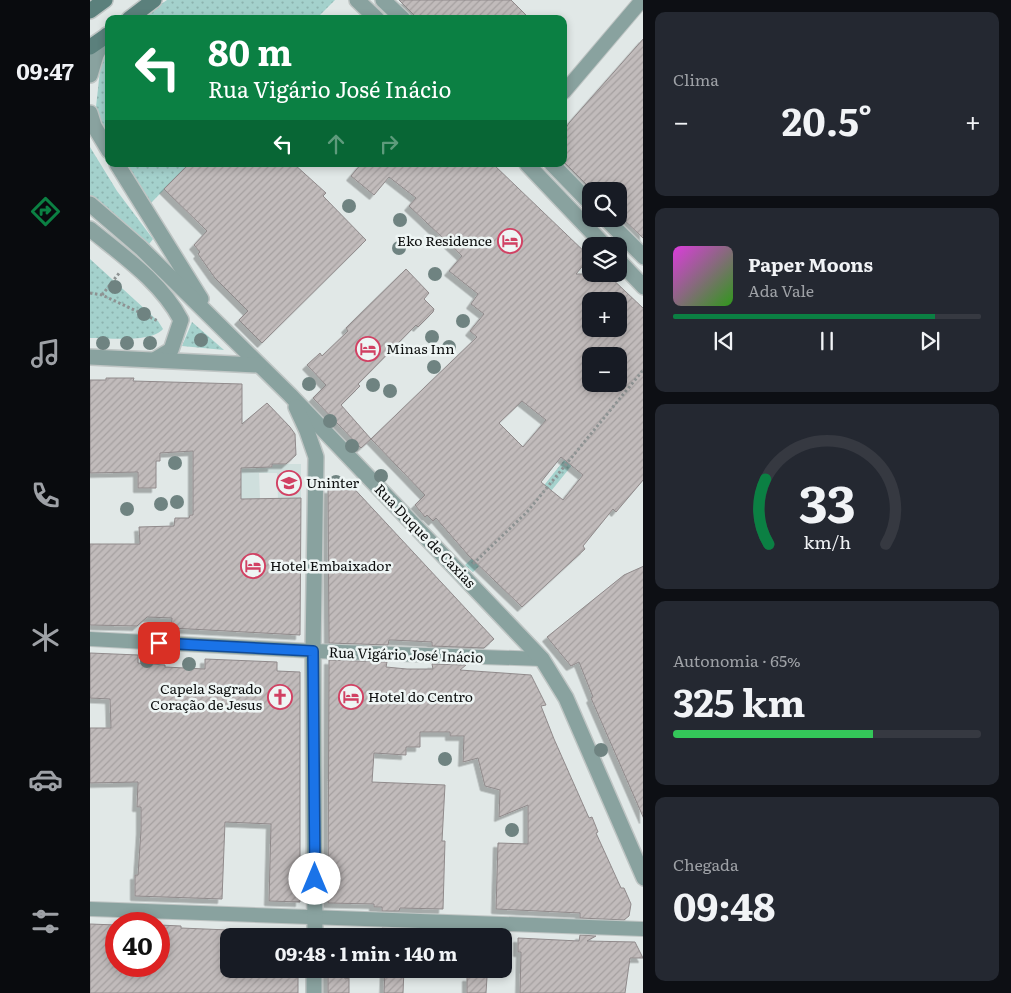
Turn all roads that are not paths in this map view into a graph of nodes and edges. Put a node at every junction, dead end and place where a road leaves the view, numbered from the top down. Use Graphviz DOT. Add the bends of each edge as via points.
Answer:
graph roads {
  1 [pos="105,0"];
  2 [pos="154,0"];
  3 [pos="357,0"];
  4 [pos="383,0"];
  5 [pos="642,0"];
  6 [pos="90,11"];
  7 [pos="134,15"];
  8 [pos="373,15"];
  9 [pos="398,15"];
  10 [pos="105,36"];
  11 [pos="105,39"];
  12 [pos="90,47"];
  13 [pos="90,75"];
  14 [pos="567,88"];
  15 [pos="90,113"];
  16 [pos="105,144"];
  17 [pos="119,167"];
  18 [pos="530,167"];
  19 [pos="555,167"];
  20 [pos="582,195"];
  21 [pos="90,204"];
  22 [pos="614,227"];
  23 [pos="90,229"];
  24 [pos="596,237"];
  25 [pos="643,256"];
  26 [pos="627,269"];
  27 [pos="643,286"];
  28 [pos="215,322"];
  29 [pos="90,357"];
  30 [pos="156,359"];
  31 [pos="258,365"];
  32 [pos="290,394"];
  33 [pos="90,639"];
  34 [pos="313,651"];
  35 [pos="542,659"];
  36 [pos="643,876"];
  37 [pos="90,909"];
  38 [pos="315,916"];
  39 [pos="315,928"];
  40 [pos="643,929"];
  41 [pos="314,978"];
  42 [pos="314,993"];
  1 -- 6 [label="main road"];
  2 -- 7 [label="main road"];
  3 -- 8 [label="street"];
  4 -- 9 [label="street"];
  5 -- 14 [label="street"];
  10 -- 12 [label="main road"];
  11 -- 13 [label="street"];
  15 -- 16 [label="street"];
  17 -- 28 [label="street"];
  18 -- 24 [label="street"];
  19 -- 20 [label="street"];
  21 -- 28 [label="street, Rua Duque de Caxias" via="141,248"];
  22 -- 25 [label="street"];
  23 -- 30 [label="street" via="171,300 181,320 171,350"];
  26 -- 27 [label="street"];
  28 -- 31 [label="street, Rua Duque de Caxias"];
  29 -- 30 [label="street"];
  30 -- 31 [label="street"];
  31 -- 32 [label="street, Rua Duque de Caxias"];
  32 -- 34 [label="street" via="308,431 316,457"];
  32 -- 35 [label="street, Rua Duque de Caxias"];
  33 -- 34 [label="street, Rua Vigário José Inácio"];
  34 -- 35 [label="street, Rua Vigário José Inácio"];
  34 -- 38 [label="street"];
  35 -- 36 [label="street, Rua Duque de Caxias" via="566,698"];
  37 -- 38 [label="street"];
  38 -- 39 [label="street"];
  38 -- 40 [label="street"];
  41 -- 42 [label="street"];
}
